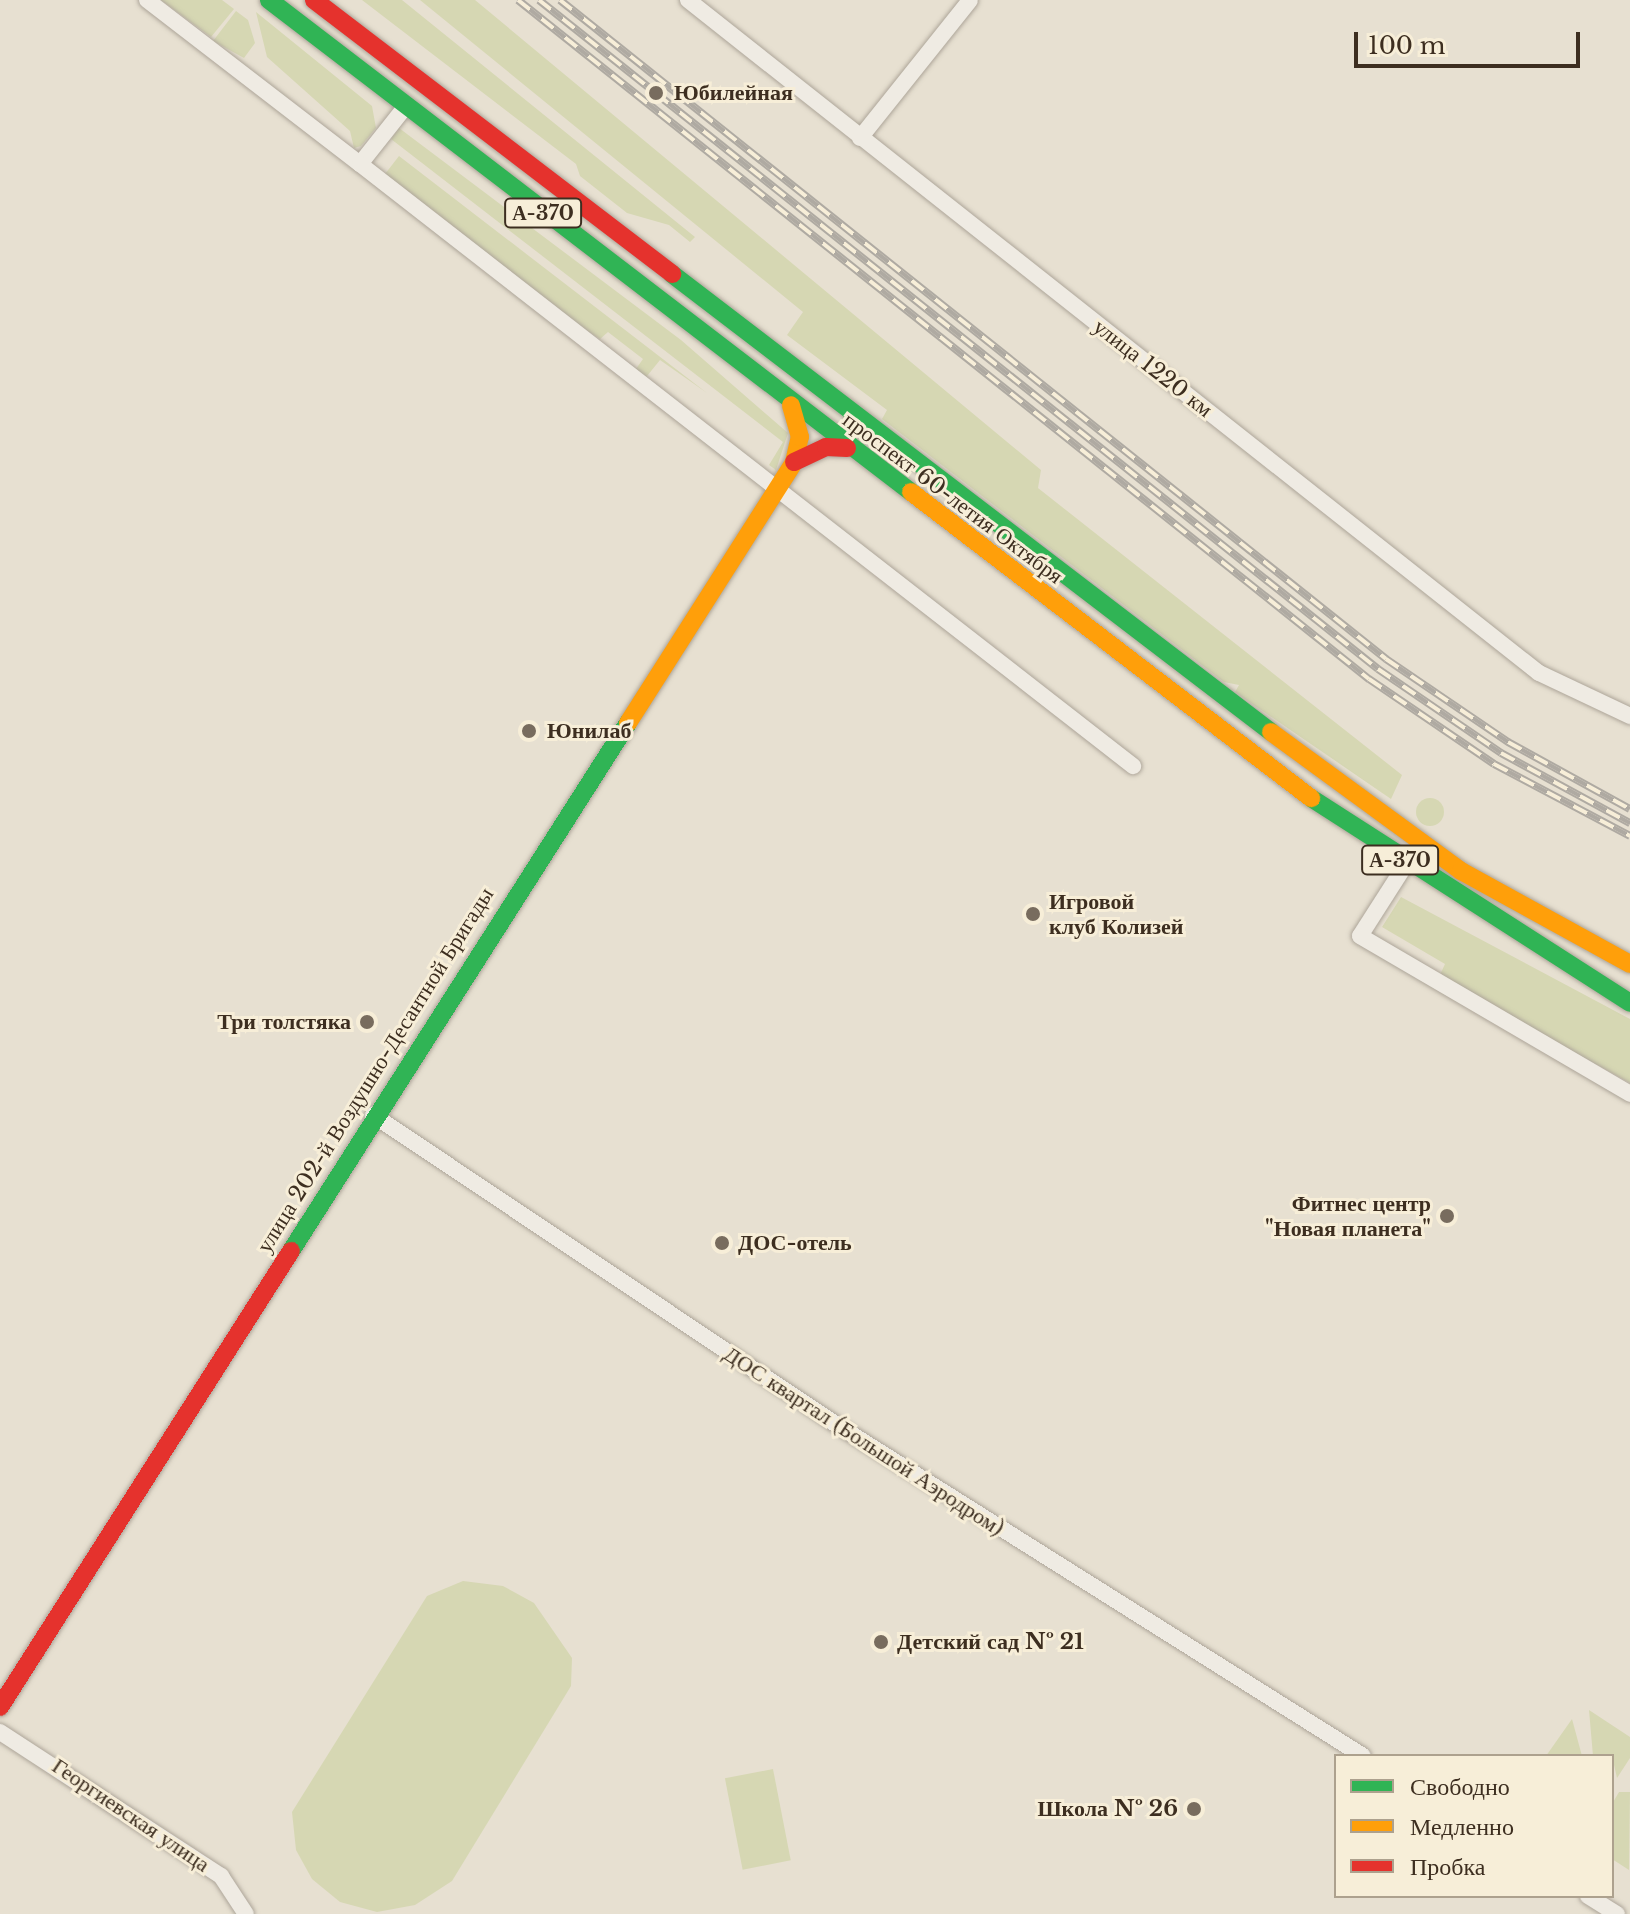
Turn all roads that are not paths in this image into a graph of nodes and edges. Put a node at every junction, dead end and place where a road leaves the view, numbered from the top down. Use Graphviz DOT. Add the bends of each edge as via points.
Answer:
graph roads {
  1 [pos="147,0"];
  2 [pos="269,0"];
  3 [pos="314,0"];
  4 [pos="688,0"];
  5 [pos="970,0"];
  6 [pos="406,106"];
  7 [pos="860,138"];
  8 [pos="360,164"];
  9 [pos="791,405"];
  10 [pos="847,448"];
  11 [pos="794,462"];
  12 [pos="775,490"];
  13 [pos="1630,716"];
  14 [pos="1133,766"];
  15 [pos="1406,864"];
  16 [pos="1630,964"];
  17 [pos="1630,1003"];
  18 [pos="1630,1094"];
  19 [pos="373,1115"];
  20 [pos="0,1707"];
  21 [pos="0,1732"];
  22 [pos="1360,1754"];
  23 [pos="1591,1898"];
  24 [pos="246,1914"];
  25 [pos="1617,1914"];
  1 -- 8 [label="street"];
  2 -- 6 [label="main road, проспект 60-летия Октября / А-370"];
  3 -- 16 [label="main road, проспект 60-летия Октября / А-370" via="1340,785 1461,871"];
  4 -- 7 [label="street, улица 1220 км"];
  5 -- 7 [label="street"];
  6 -- 8 [label="street"];
  6 -- 9 [label="main road, проспект 60-летия Октября / А-370"];
  7 -- 13 [label="street, улица 1220 км" via="1539,673"];
  8 -- 12 [label="street"];
  9 -- 10 [label="main road, проспект 60-летия Октября / А-370"];
  9 -- 11 [label="main road" via="800,437"];
  10 -- 11 [label="main road" via="826,447"];
  10 -- 15 [label="main road, проспект 60-летия Октября / А-370"];
  11 -- 12 [label="main road, улица 202-й Воздушно-Десантной Бригады"];
  12 -- 14 [label="street"];
  12 -- 19 [label="main road, улица 202-й Воздушно-Десантной Бригады"];
  15 -- 17 [label="main road, проспект 60-летия Октября / А-370"];
  15 -- 18 [label="street" via="1360,936"];
  19 -- 20 [label="main road, улица 202-й Воздушно-Десантной Бригады"];
  19 -- 22 [label="street, ДОС квартал (Большой Аэродром)" via="837,1425"];
  21 -- 24 [label="street, Георгиевская улица" via="221,1876"];
  23 -- 25 [label="street"];
}
